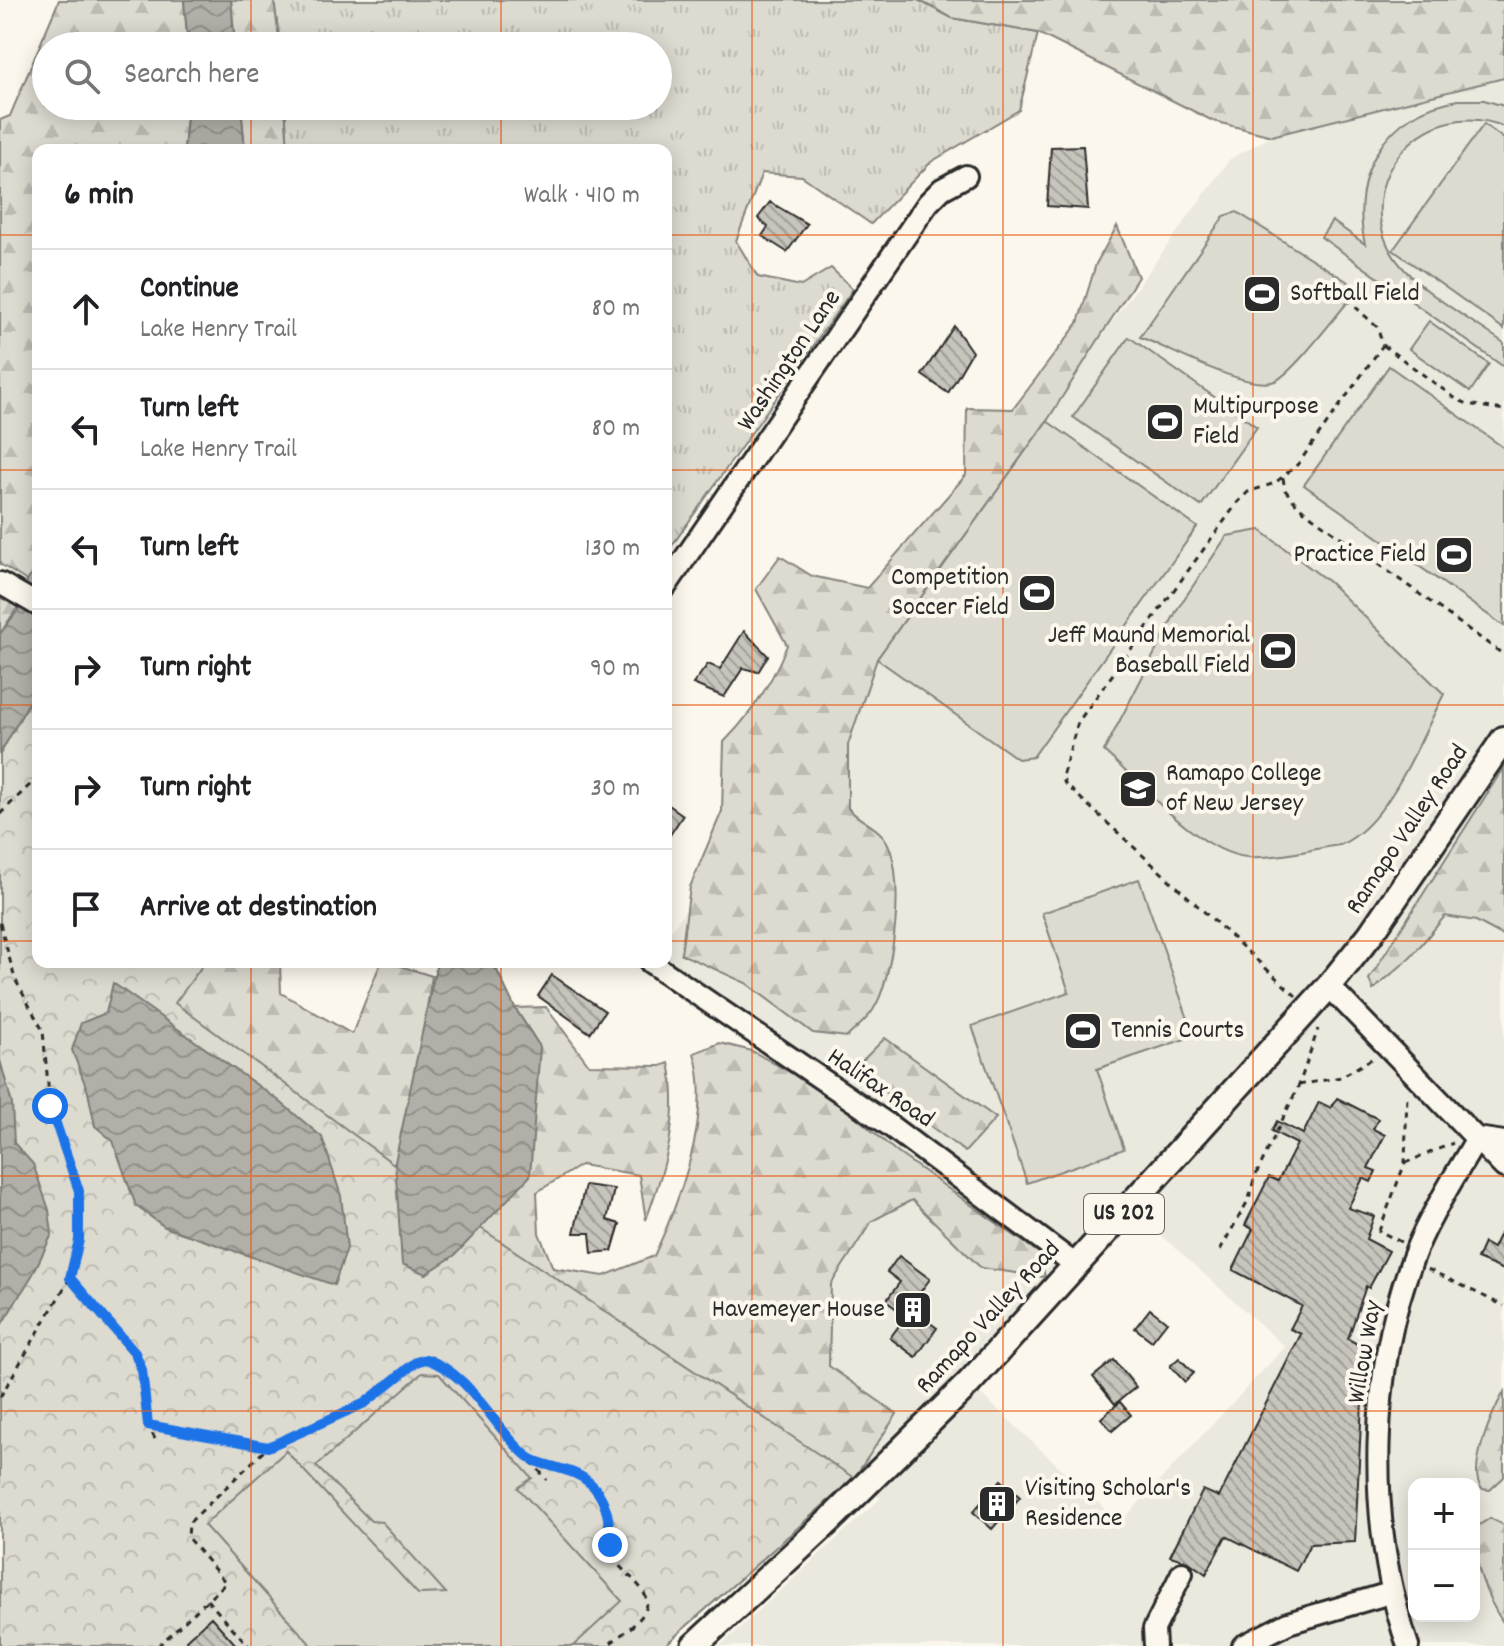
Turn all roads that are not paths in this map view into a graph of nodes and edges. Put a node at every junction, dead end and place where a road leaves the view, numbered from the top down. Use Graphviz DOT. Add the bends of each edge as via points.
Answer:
graph roads {
  1 [pos="966,176"];
  2 [pos="672,577"];
  3 [pos="6,587"];
  4 [pos="32,602"];
  5 [pos="1504,739"];
  6 [pos="659,968"];
  7 [pos="1329,986"];
  8 [pos="1477,1138"];
  9 [pos="1504,1142"];
  10 [pos="1504,1167"];
  11 [pos="1077,1266"];
  12 [pos="1182,1573"];
  13 [pos="1390,1593"];
  14 [pos="694,1646"];
  15 [pos="1155,1646"];
  16 [pos="1243,1646"];
  17 [pos="1408,1646"];
  1 -- 2 [label="street, Washington Lane" via="928,203"];
  3 -- 4 [label="street"];
  5 -- 7 [label="main road, Ramapo Valley Road / US 202"];
  6 -- 11 [label="street, Halifax Road" via="901,1134"];
  7 -- 8 [label="street"];
  7 -- 11 [label="main road, Ramapo Valley Road / US 202"];
  8 -- 9 [label="street"];
  8 -- 10 [label="street"];
  8 -- 13 [label="street, Willow Way" via="1419,1242 1390,1347 1378,1467"];
  11 -- 14 [label="main road, Ramapo Valley Road / US 202" via="948,1404"];
  12 -- 15 [label="street" via="1154,1629"];
  13 -- 16 [label="street" via="1288,1623"];
  13 -- 17 [label="street, Willow Way"];
}
